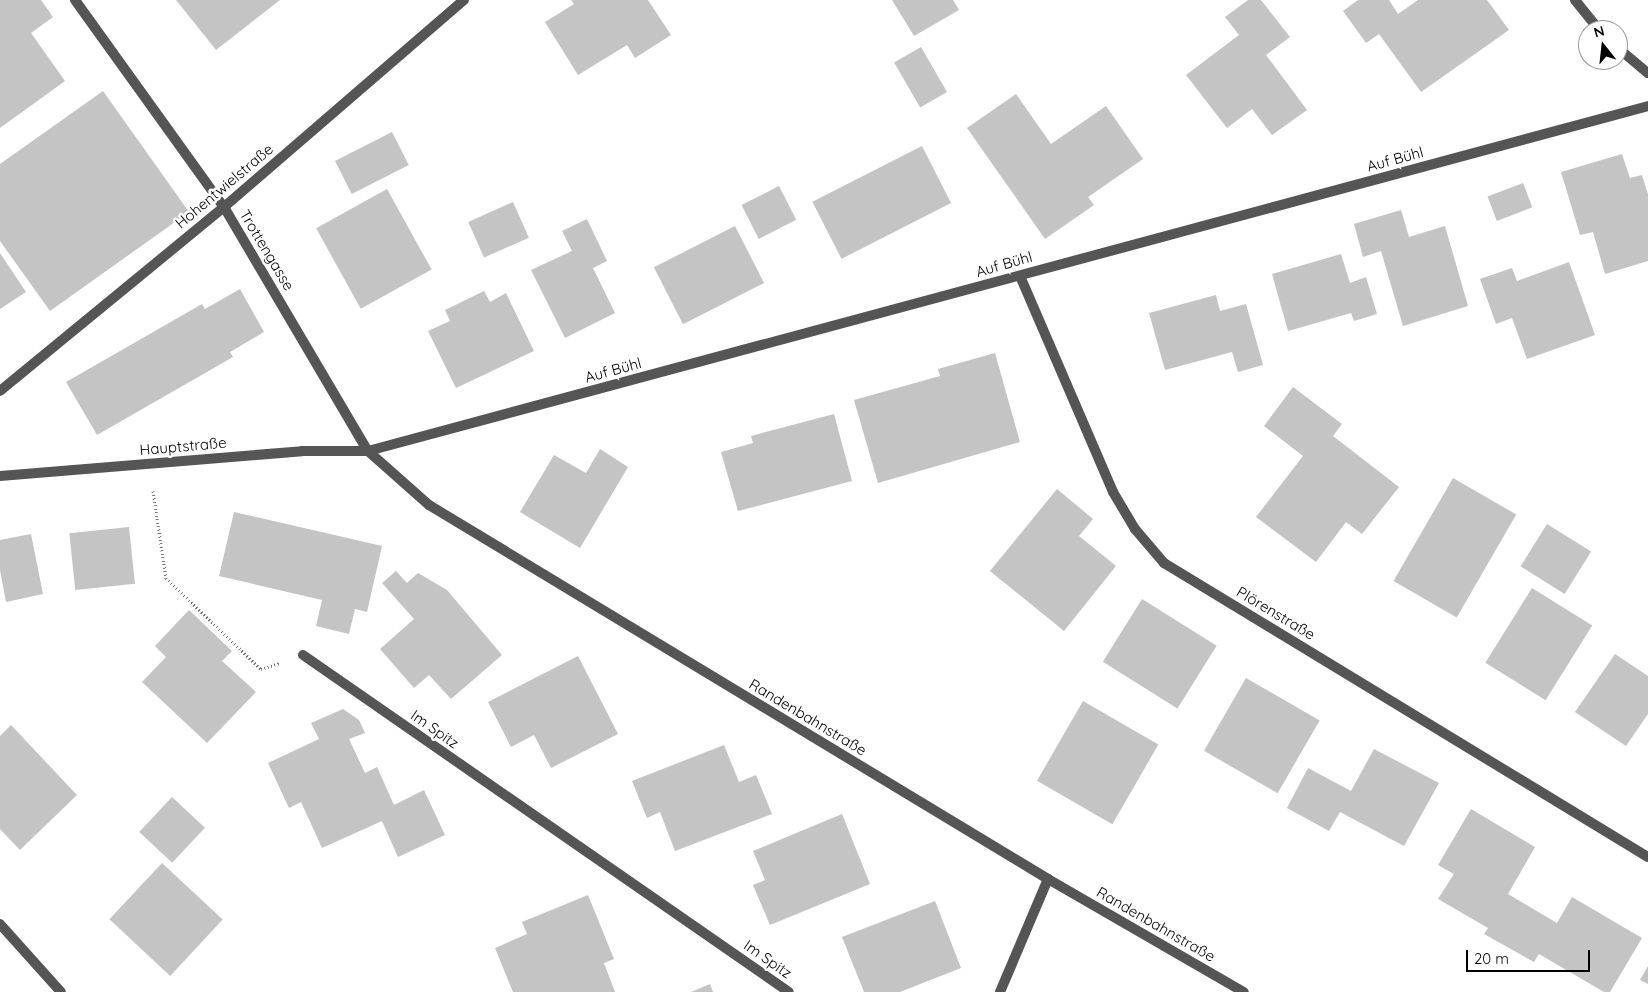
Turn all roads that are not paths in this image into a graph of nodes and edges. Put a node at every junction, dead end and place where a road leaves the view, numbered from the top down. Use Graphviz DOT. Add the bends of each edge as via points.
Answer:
graph roads {
  1 [pos="75,0"];
  2 [pos="464,0"];
  3 [pos="1575,0"];
  4 [pos="1592,20"];
  5 [pos="1628,56"];
  6 [pos="1648,72"];
  7 [pos="1648,106"];
  8 [pos="224,207"];
  9 [pos="1020,276"];
  10 [pos="0,391"];
  11 [pos="368,451"];
  12 [pos="0,476"];
  13 [pos="303,656"];
  14 [pos="1648,857"];
  15 [pos="1048,879"];
  16 [pos="0,924"];
  17 [pos="61,992"];
  18 [pos="789,992"];
  19 [pos="1000,992"];
  20 [pos="1244,992"];
  1 -- 8 [label="street, Trottengasse"];
  2 -- 8 [label="street, Hohentwielstraße"];
  3 -- 4 [label="street"];
  5 -- 6 [label="street"];
  7 -- 9 [label="street, Auf Bühl"];
  8 -- 10 [label="street, Hohentwielstraße"];
  8 -- 11 [label="street, Trottengasse"];
  9 -- 11 [label="street, Auf Bühl"];
  9 -- 14 [label="street, Plörenstraße" via="1113,492 1135,529 1164,563"];
  11 -- 12 [label="street, Hauptstraße" via="302,451"];
  11 -- 15 [label="street, Randenbahnstraße" via="429,505"];
  13 -- 18 [label="street, Im Spitz"];
  15 -- 19 [label="street"];
  15 -- 20 [label="street, Randenbahnstraße"];
  16 -- 17 [label="street"];
}
